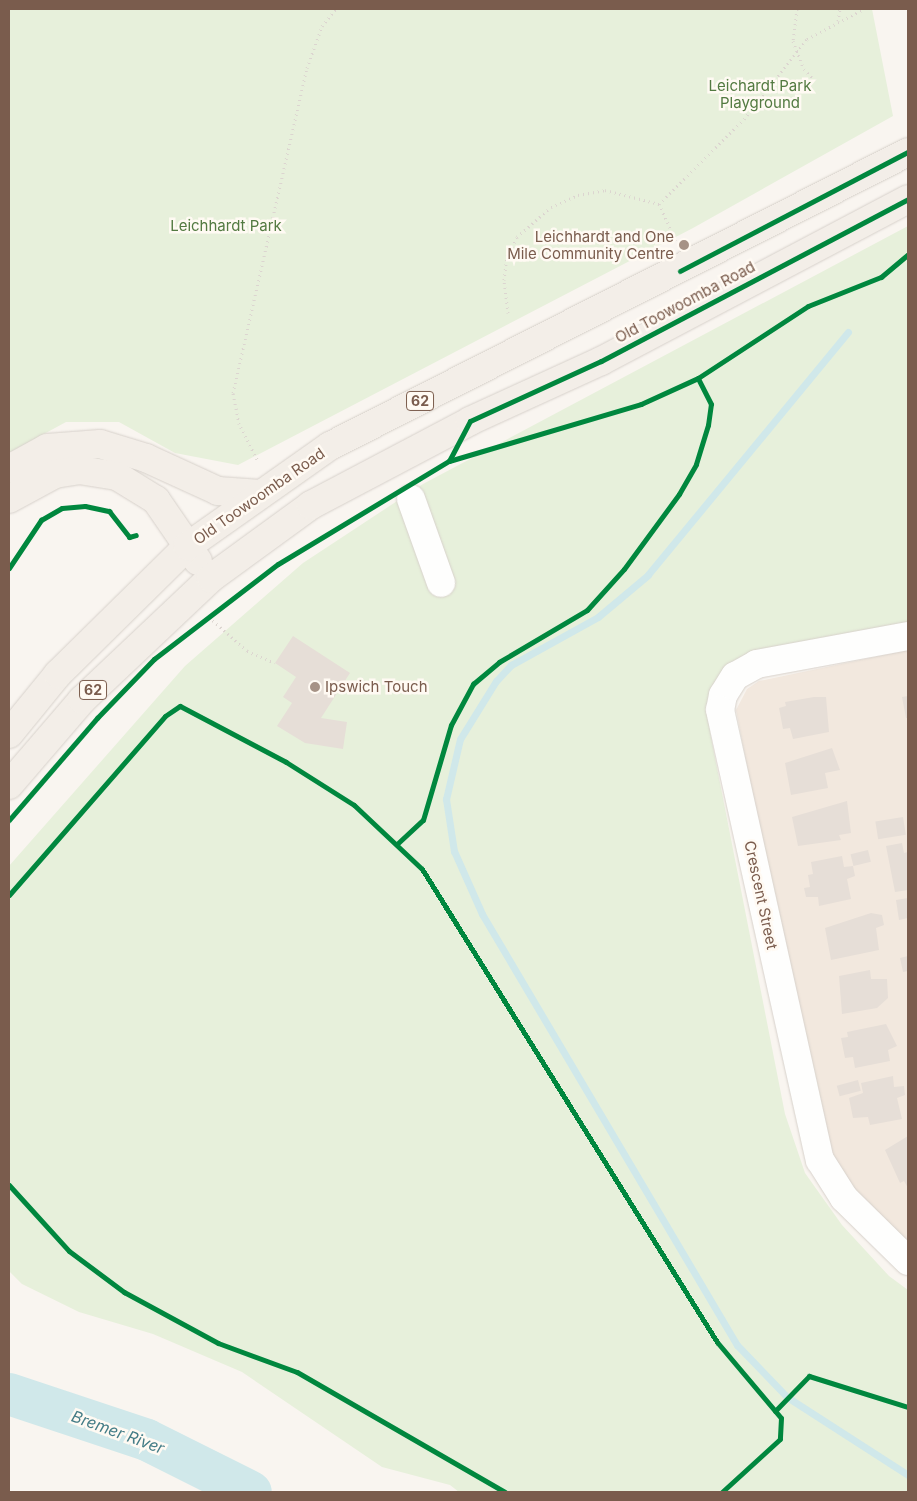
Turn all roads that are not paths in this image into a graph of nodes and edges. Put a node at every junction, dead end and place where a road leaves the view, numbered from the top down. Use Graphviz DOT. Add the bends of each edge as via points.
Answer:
graph roads {
  1 [pos="908,152"];
  2 [pos="908,199"];
  3 [pos="9,469"];
  4 [pos="257,494"];
  5 [pos="9,499"];
  6 [pos="411,499"];
  7 [pos="188,546"];
  8 [pos="211,578"];
  9 [pos="441,583"];
  10 [pos="908,636"];
  11 [pos="9,734"];
  12 [pos="9,785"];
  13 [pos="908,1261"];
  1 -- 4 [label="main road, Old Toowoomba Road / 62" via="330,446"];
  2 -- 8 [label="main road, Old Toowoomba Road / 62" via="601,361 462,425 311,504"];
  3 -- 4 [label="main road" via="47,448 100,444 146,458 218,491"];
  4 -- 7 [label="main road, Old Toowoomba Road / 62"];
  5 -- 7 [label="main road" via="55,474 105,473 127,481 156,500"];
  6 -- 9 [label="street"];
  7 -- 8 [label="main road"];
  7 -- 11 [label="main road, Old Toowoomba Road / 62" via="58,674"];
  8 -- 12 [label="main road, Old Toowoomba Road / 62" via="82,700"];
  10 -- 13 [label="street, Crescent Street" via="757,664 731,681 720,710 820,1160 844,1198"];
}
